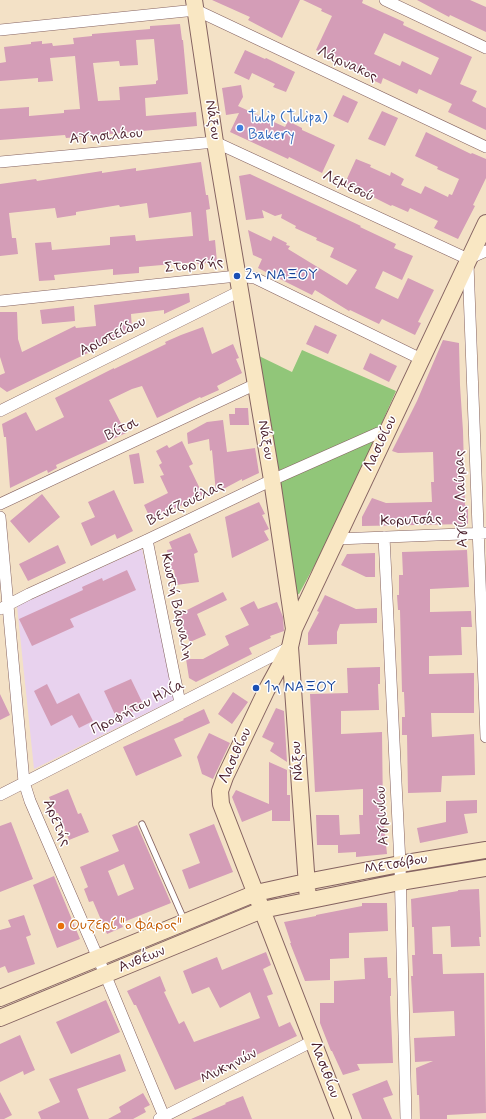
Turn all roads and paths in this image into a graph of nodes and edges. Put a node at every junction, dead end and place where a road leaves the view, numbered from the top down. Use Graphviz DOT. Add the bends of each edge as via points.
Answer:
graph roads {
  1 [pos="385,0"];
  2 [pos="195,5"];
  3 [pos="0,30"];
  4 [pos="486,48"];
  5 [pos="215,142"];
  6 [pos="486,147"];
  7 [pos="0,162"];
  8 [pos="486,223"];
  9 [pos="486,251"];
  10 [pos="468,259"];
  11 [pos="238,284"];
  12 [pos="0,301"];
  13 [pos="422,359"];
  14 [pos="256,384"];
  15 [pos="0,410"];
  16 [pos="387,432"];
  17 [pos="272,480"];
  18 [pos="0,504"];
  19 [pos="0,518"];
  20 [pos="482,533"];
  21 [pos="384,537"];
  22 [pos="337,538"];
  23 [pos="147,540"];
  24 [pos="4,607"];
  25 [pos="294,629"];
  26 [pos="290,647"];
  27 [pos="180,703"];
  28 [pos="486,736"];
  29 [pos="24,782"];
  30 [pos="0,795"];
  31 [pos="142,824"];
  32 [pos="486,850"];
  33 [pos="400,864"];
  34 [pos="486,868"];
  35 [pos="306,882"];
  36 [pos="400,882"];
  37 [pos="256,893"];
  38 [pos="308,900"];
  39 [pos="262,910"];
  40 [pos="185,922"];
  41 [pos="98,958"];
  42 [pos="106,974"];
  43 [pos="0,998"];
  44 [pos="0,1018"];
  45 [pos="313,1041"];
  46 [pos="163,1118"];
  47 [pos="343,1119"];
  48 [pos="406,1119"];
  1 -- 4 [label="street"];
  2 -- 3 [label="street"];
  2 -- 5 [label="street, Νάξου"];
  2 -- 6 [label="street, Λάρνακος"];
  5 -- 7 [label="street, Αγησιλάου"];
  5 -- 10 [label="street, Λεμεσού"];
  5 -- 11 [label="street, Νάξου"];
  8 -- 10 [label="street, Λασιθίου"];
  9 -- 10 [label="street"];
  10 -- 13 [label="street, Λασιθίου"];
  10 -- 20 [label="street, Αγίας Λαύρας"];
  11 -- 12 [label="street, Στοργής"];
  11 -- 13 [label="street, Στοργής" via="255,278"];
  11 -- 14 [label="street, Νάξου"];
  11 -- 15 [label="street, Αριστείδου"];
  13 -- 16 [label="street, Λασιθίου"];
  14 -- 17 [label="street, Νάξου"];
  14 -- 18 [label="street, Βίτσι"];
  16 -- 17 [label="street, Βενεζουέλας" via="378,432"];
  16 -- 22 [label="street, Λασιθίου"];
  17 -- 23 [label="street, Βενεζουέλας"];
  17 -- 25 [label="street, Νάξου"];
  19 -- 24 [label="street, Αρετής"];
  20 -- 21 [label="street, Κορυτσάς"];
  20 -- 28 [label="street, Αγίας Λαύρας"];
  21 -- 22 [label="street, Κορυτσάς"];
  21 -- 33 [label="street, Αγρινίου"];
  22 -- 25 [label="street, Λασιθίου"];
  23 -- 24 [label="street, Βενεζουέλας"];
  23 -- 27 [label="street, Κωστή Βάρναλη"];
  24 -- 29 [label="street, Αρετής"];
  25 -- 26 [label="street, Νάξου"];
  26 -- 27 [label="street, Προφήτου Ηλία"];
  26 -- 35 [label="street, Νάξου"];
  26 -- 37 [label="street, Λασιθίου" via="266,691 220,791 222,804"];
  27 -- 29 [label="street, Προφήτου Ηλία"];
  29 -- 30 [label="street, Προφήτου Ηλία"];
  29 -- 41 [label="street, Αρετής"];
  31 -- 40 [label="lane"];
  32 -- 33 [label="street, Μετσόβου"];
  33 -- 35 [label="street, Μετσόβου"];
  33 -- 36 [label="street, Αγρινίου"];
  34 -- 36 [label="street, Μετσόβου"];
  35 -- 37 [label="street, Ανθέων"];
  35 -- 38 [label="street, Νάξου"];
  36 -- 38 [label="street, Μετσόβου"];
  36 -- 48 [label="street, Αγρινίου"];
  37 -- 39 [label="street, Λασιθίου"];
  37 -- 40 [label="street, Ανθέων"];
  38 -- 39 [label="street, Ανθέων"];
  39 -- 42 [label="street, Ανθέων"];
  39 -- 45 [label="street, Λασιθίου"];
  40 -- 41 [label="street, Ανθέων"];
  41 -- 42 [label="street, Αρετής"];
  41 -- 43 [label="street, Ανθέων"];
  42 -- 44 [label="street, Ανθέων"];
  42 -- 46 [label="street, Αρετής"];
  45 -- 46 [label="street, Μυκηνών"];
  45 -- 47 [label="street, Λασιθίου"];
}
